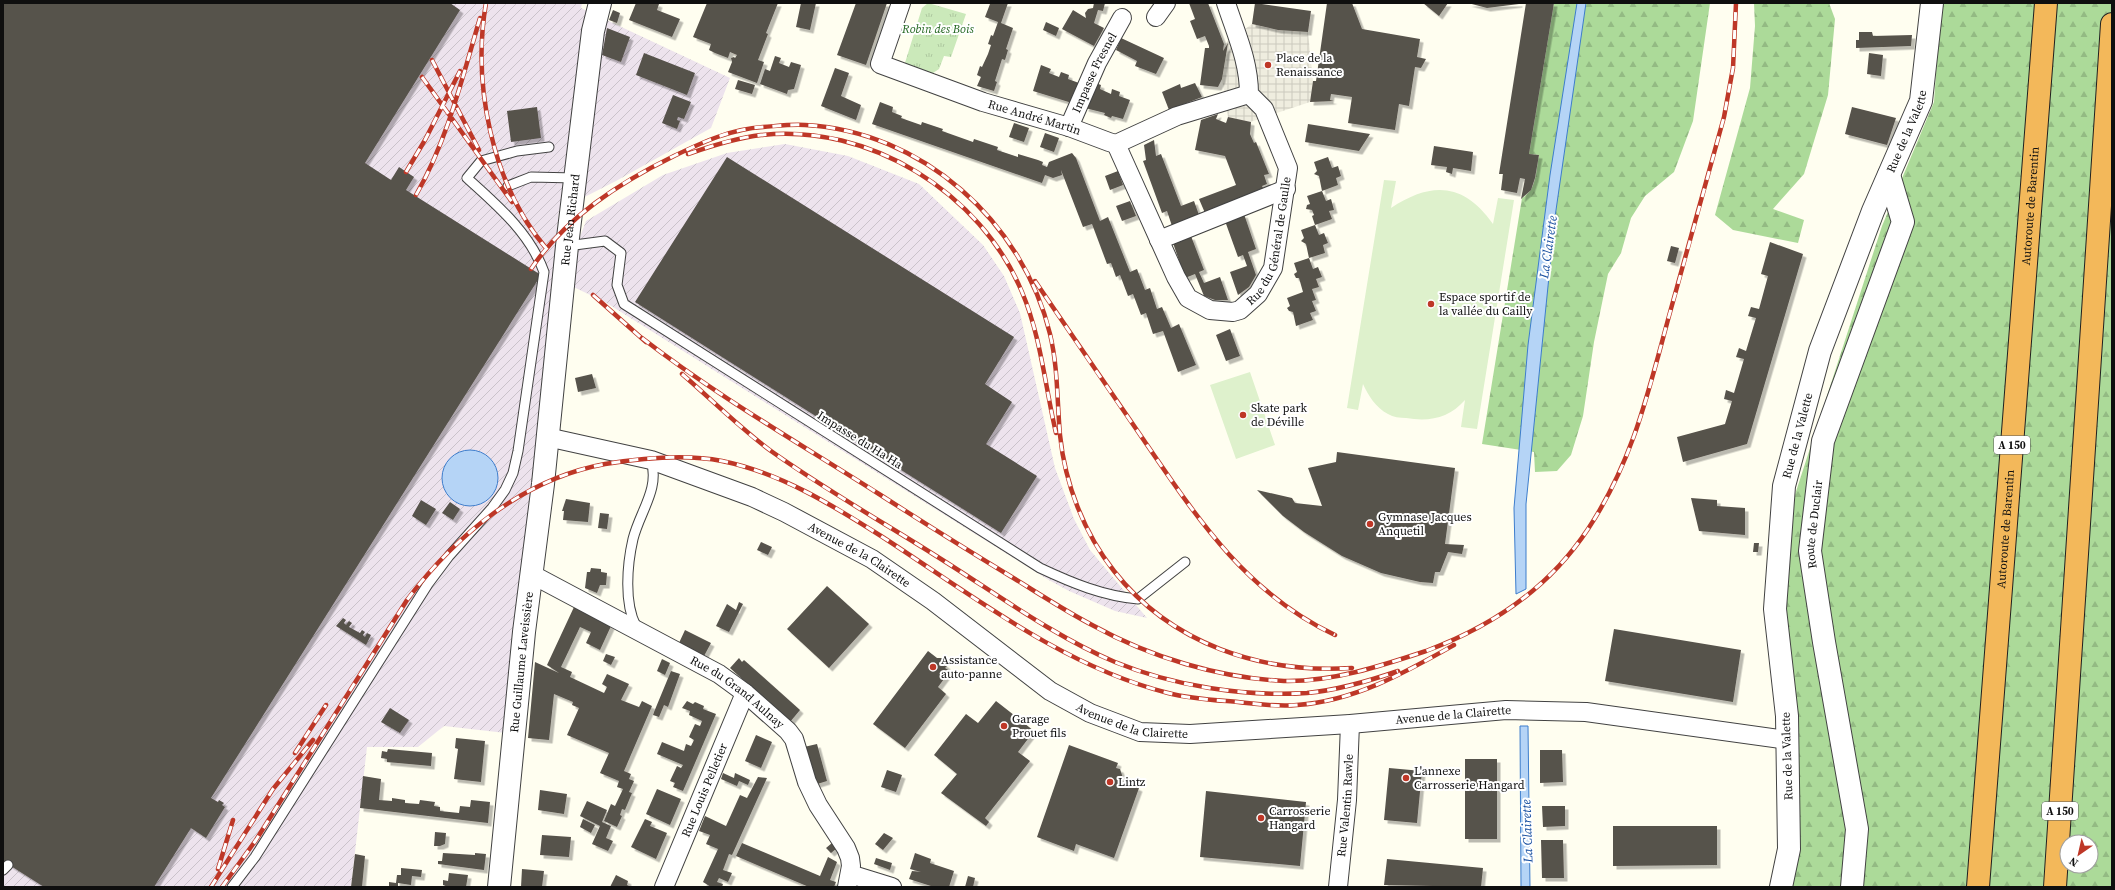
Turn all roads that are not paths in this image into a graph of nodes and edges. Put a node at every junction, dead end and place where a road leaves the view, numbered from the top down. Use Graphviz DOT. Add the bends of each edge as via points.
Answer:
graph roads {
  1 [pos="600,3"];
  2 [pos="901,3"];
  3 [pos="1226,3"];
  4 [pos="1932,3"];
  5 [pos="2046,3"];
  6 [pos="1122,18"];
  7 [pos="2112,24"];
  8 [pos="1249,94"];
  9 [pos="1069,127"];
  10 [pos="1116,144"];
  11 [pos="549,147"];
  12 [pos="1889,175"];
  13 [pos="576,178"];
  14 [pos="508,186"];
  15 [pos="1286,189"];
  16 [pos="1159,240"];
  17 [pos="567,246"];
  18 [pos="547,437"];
  19 [pos="651,460"];
  20 [pos="1185,562"];
  21 [pos="533,575"];
  22 [pos="640,633"];
  23 [pos="745,693"];
  24 [pos="1350,724"];
  25 [pos="1787,740"];
  26 [pos="848,880"];
  27 [pos="232,887"];
  28 [pos="499,887"];
  29 [pos="664,887"];
  30 [pos="892,887"];
  31 [pos="1338,887"];
  32 [pos="1781,887"];
  33 [pos="1852,887"];
  34 [pos="1978,887"];
  35 [pos="2055,887"];
  1 -- 13 [label="street, Rue Jean Richard" via="593,31"];
  2 -- 9 [label="street, Rue André Martin" via="880,64 984,102"];
  3 -- 8 [label="street" via="1249,75"];
  4 -- 12 [label="street, Rue de la Valette" via="1921,101"];
  5 -- 34 [label="highway, Autoroute de Barentin / A 150"];
  6 -- 9 [label="street, Impasse Fresnel" via="1097,63"];
  7 -- 35 [label="highway, A 150"];
  8 -- 10 [label="street" via="1177,116"];
  8 -- 15 [label="street, Rue du Général de Gaulle" via="1264,109 1288,168"];
  9 -- 10 [label="street, Rue André Martin"];
  10 -- 16 [label="street, Rue du Général de Gaulle"];
  11 -- 27 [label="lane" via="517,151 481,161 467,178 503,211 527,240 536,251 544,272 513,473 492,508 428,584 255,857"];
  12 -- 25 [label="street, Rue de la Valette" via="1820,351 1784,486 1775,609 1787,716"];
  12 -- 33 [label="street, Route de Duclair" via="1903,222 1822,441 1810,551 1857,828"];
  13 -- 14 [label="lane" via="531,177"];
  13 -- 17 [label="street, Rue Jean Richard"];
  15 -- 16 [label="street"];
  15 -- 16 [label="street, Rue du Général de Gaulle" via="1273,268 1258,294 1240,310 1210,310 1188,298"];
  17 -- 18 [label="street, Rue Jean Richard"];
  17 -- 20 [label="lane, Impasse du Ha Ha" via="605,241 621,254 617,285 624,304 1040,568 1078,586 1118,597 1138,599"];
  18 -- 19 [label="street, Avenue de la Clairette"];
  18 -- 21 [label="street, Rue Guillaume Laveissière"];
  19 -- 22 [label="lane" via="655,473 633,539 627,590 631,617"];
  19 -- 24 [label="street, Avenue de la Clairette" via="752,497 872,560 933,601 1050,691 1090,713 1140,732 1190,734"];
  21 -- 22 [label="street, Rue du Grand Aulnay"];
  21 -- 28 [label="street, Rue Guillaume Laveissière" via="524,632"];
  22 -- 23 [label="street, Rue du Grand Aulnay" via="719,674"];
  23 -- 26 [label="street, Rue du Grand Aulnay" via="794,739 806,782 846,848 851,866"];
  23 -- 29 [label="street, Rue Louis Pelletier"];
  24 -- 25 [label="street, Avenue de la Clairette" via="1506,710 1586,712"];
  24 -- 31 [label="street, Rue Valentin Rawle" via="1347,800"];
  25 -- 32 [label="street, Rue de la Valette" via="1789,849"];
  26 -- 30 [label="street"];
}
